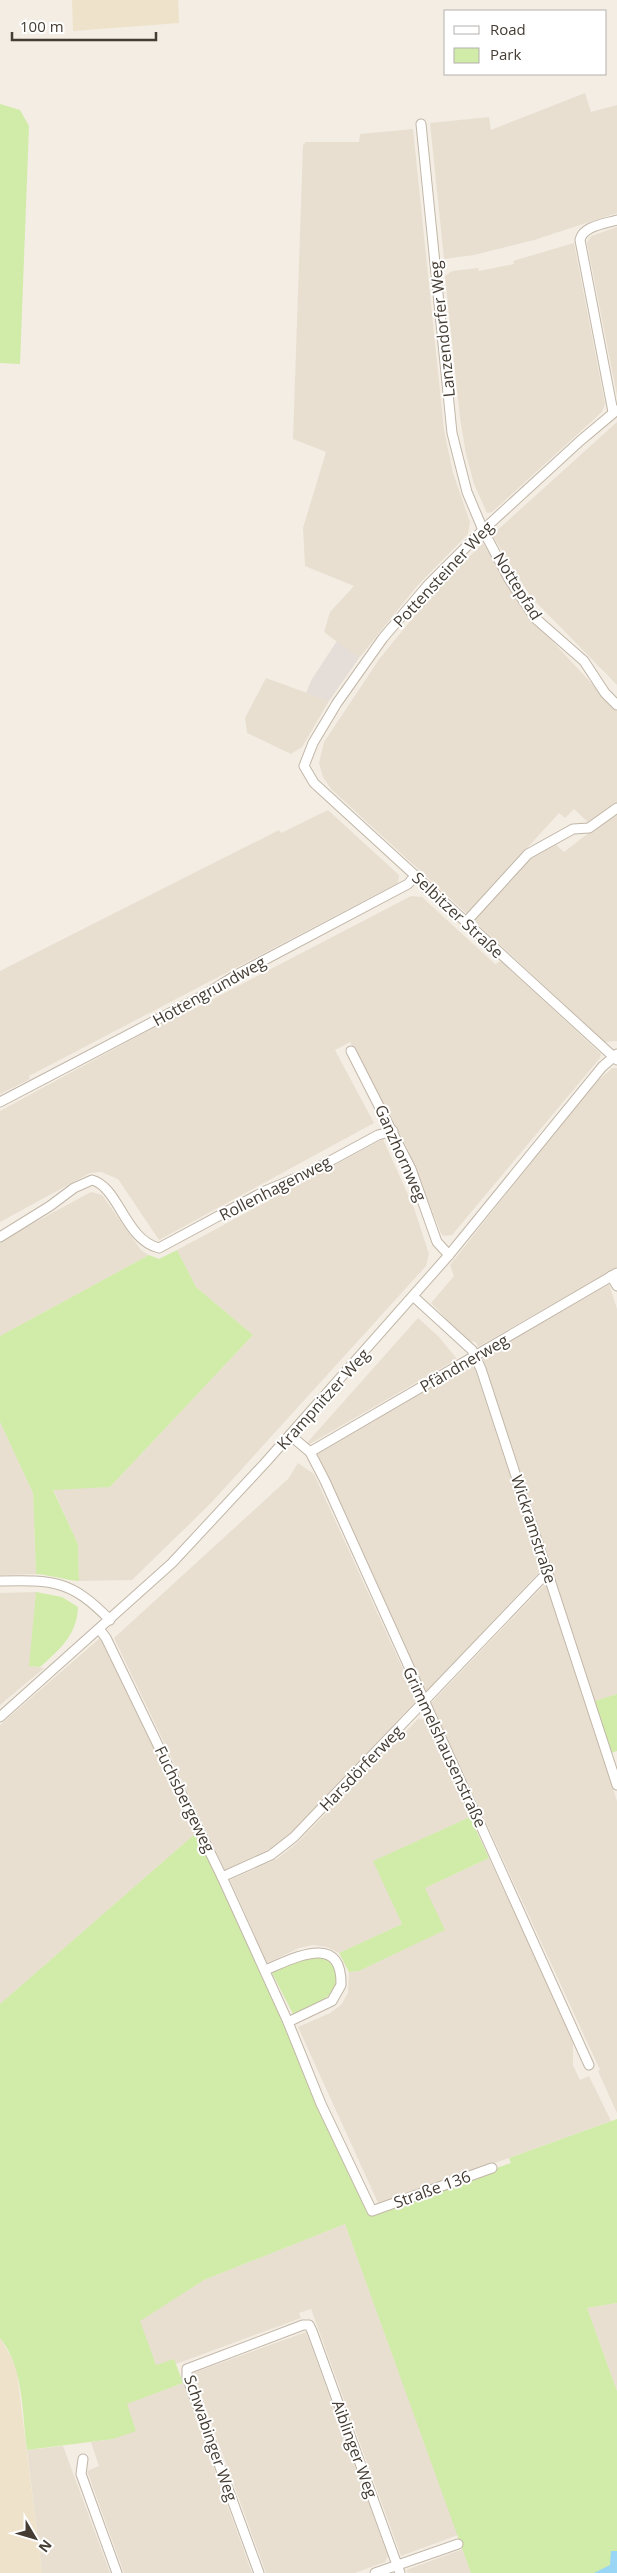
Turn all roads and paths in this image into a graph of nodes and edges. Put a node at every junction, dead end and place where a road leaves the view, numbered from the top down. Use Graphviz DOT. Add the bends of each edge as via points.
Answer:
graph roads {
  1 [pos="421,124"];
  2 [pos="617,220"];
  3 [pos="615,411"];
  4 [pos="483,530"];
  5 [pos="617,705"];
  6 [pos="304,766"];
  7 [pos="617,808"];
  8 [pos="415,876"];
  9 [pos="466,922"];
  10 [pos="350,1051"];
  11 [pos="615,1057"];
  12 [pos="0,1102"];
  13 [pos="393,1131"];
  14 [pos="0,1237"];
  15 [pos="449,1255"];
  16 [pos="614,1275"];
  17 [pos="617,1286"];
  18 [pos="414,1297"];
  19 [pos="476,1356"];
  20 [pos="290,1435"];
  21 [pos="310,1452"];
  22 [pos="548,1576"];
  23 [pos="0,1581"];
  24 [pos="110,1620"];
  25 [pos="100,1630"];
  26 [pos="424,1702"];
  27 [pos="0,1718"];
  28 [pos="617,1785"];
  29 [pos="222,1877"];
  30 [pos="265,1970"];
  31 [pos="288,2022"];
  32 [pos="589,2066"];
  33 [pos="492,2168"];
  34 [pos="372,2211"];
  35 [pos="309,2325"];
  36 [pos="83,2459"];
  37 [pos="458,2544"];
  38 [pos="399,2569"];
  39 [pos="117,2573"];
  40 [pos="259,2573"];
  41 [pos="375,2573"];
  1 -- 4 [label="street, Lanzendorfer Weg" via="452,433 467,492"];
  2 -- 3 [label="street" via="587,229 580,240"];
  3 -- 4 [label="street, Pottensteiner Weg"];
  4 -- 5 [label="street, Nottepfad" via="509,579 535,618 584,661"];
  4 -- 6 [label="street, Pottensteiner Weg" via="428,585 383,638 337,703 313,743"];
  6 -- 8 [label="street, Selbitzer Straße" via="314,783"];
  7 -- 9 [label="street" via="589,828 572,829 528,854"];
  8 -- 9 [label="street, Selbitzer Straße"];
  8 -- 12 [label="street, Hottengrundweg" via="408,884"];
  9 -- 11 [label="street, Selbitzer Straße"];
  10 -- 13 [label="street, Ganzhornweg"];
  11 -- 15 [label="street, Krampnitzer Weg"];
  13 -- 14 [label="street, Rollenhagenweg" via="258,1195 158,1248 142,1240 103,1186 92,1180 74,1188"];
  13 -- 15 [label="street, Ganzhornweg" via="438,1242"];
  15 -- 18 [label="street, Krampnitzer Weg"];
  16 -- 17 [label="street"];
  16 -- 19 [label="street, Pfändnerweg"];
  18 -- 19 [label="street, Wickramstraße"];
  18 -- 20 [label="street, Krampnitzer Weg"];
  19 -- 21 [label="street, Pfändnerweg"];
  19 -- 22 [label="street, Wickramstraße"];
  20 -- 21 [label="street, Grimmelshausenstraße"];
  20 -- 24 [label="street, Krampnitzer Weg" via="196,1538"];
  21 -- 26 [label="street, Grimmelshausenstraße"];
  22 -- 26 [label="street, Harsdörferweg" via="542,1578"];
  22 -- 28 [label="street, Wickramstraße"];
  23 -- 24 [label="street" via="33,1580 61,1584 88,1599"];
  24 -- 25 [label="street, Krampnitzer Weg"];
  25 -- 27 [label="street, Krampnitzer Weg"];
  25 -- 29 [label="street, Fuchsbergeweg" via="111,1646"];
  26 -- 29 [label="street, Harsdörferweg" via="294,1838 271,1855"];
  26 -- 32 [label="street, Grimmelshausenstraße"];
  29 -- 30 [label="street, Fuchsbergeweg"];
  30 -- 31 [label="street, Fuchsbergeweg"];
  30 -- 31 [label="street" via="317,1952 333,1958 342,1975 341,1985 332,2001"];
  31 -- 34 [label="street, Fuchsbergeweg" via="314,2088"];
  33 -- 34 [label="street, Straße 136"];
  35 -- 38 [label="street, Aiblinger Weg"];
  35 -- 40 [label="street, Schwabinger Weg" via="187,2369 187,2377"];
  36 -- 39 [label="street" via="81,2474"];
  37 -- 38 [label="street"];
  38 -- 41 [label="street"];
}
